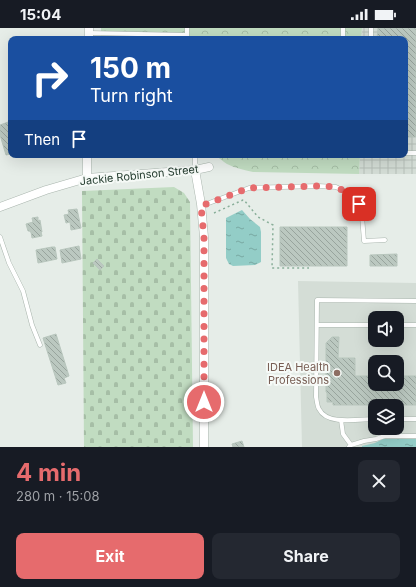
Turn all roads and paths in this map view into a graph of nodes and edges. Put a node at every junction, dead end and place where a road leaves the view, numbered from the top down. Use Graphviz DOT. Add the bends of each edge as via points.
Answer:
graph roads {
  1 [pos="89,34"];
  2 [pos="154,36"];
  3 [pos="87,158"];
  4 [pos="195,158"];
  5 [pos="209,167"];
  6 [pos="195,170"];
  7 [pos="87,178"];
  8 [pos="201,206"];
  9 [pos="0,207"];
  10 [pos="214,213"];
  11 [pos="0,237"];
  12 [pos="385,240"];
  13 [pos="309,268"];
  14 [pos="416,301"];
  15 [pos="317,325"];
  16 [pos="368,325"];
  17 [pos="404,325"];
  18 [pos="416,325"];
  19 [pos="40,344"];
  20 [pos="368,419"];
  21 [pos="404,419"];
  22 [pos="416,419"];
  23 [pos="341,420"];
  24 [pos="416,436"];
  25 [pos="350,446"];
  26 [pos="204,447"];
  1 -- 2 [label="lane"];
  3 -- 7 [label="street"];
  4 -- 6 [label="lane"];
  5 -- 6 [label="street, Jackie Robinson Street"];
  6 -- 7 [label="street, Jackie Robinson Street"];
  6 -- 8 [label="street"];
  7 -- 9 [label="street, Jackie Robinson Street"];
  8 -- 12 [label="lane" via="249,188 336,187 350,194 359,204 364,241"];
  8 -- 26 [label="street" via="204,237"];
  10 -- 13 [label="path" via="244,200 258,217 273,225 272,268"];
  11 -- 19 [label="lane" via="23,291"];
  14 -- 15 [label="lane" via="317,300"];
  15 -- 16 [label="lane"];
  15 -- 23 [label="lane" via="316,397 319,409 323,415"];
  17 -- 18 [label="lane"];
  20 -- 23 [label="lane"];
  21 -- 22 [label="lane"];
  23 -- 25 [label="lane" via="343,434"];
  24 -- 25 [label="lane" via="384,436"];
}
